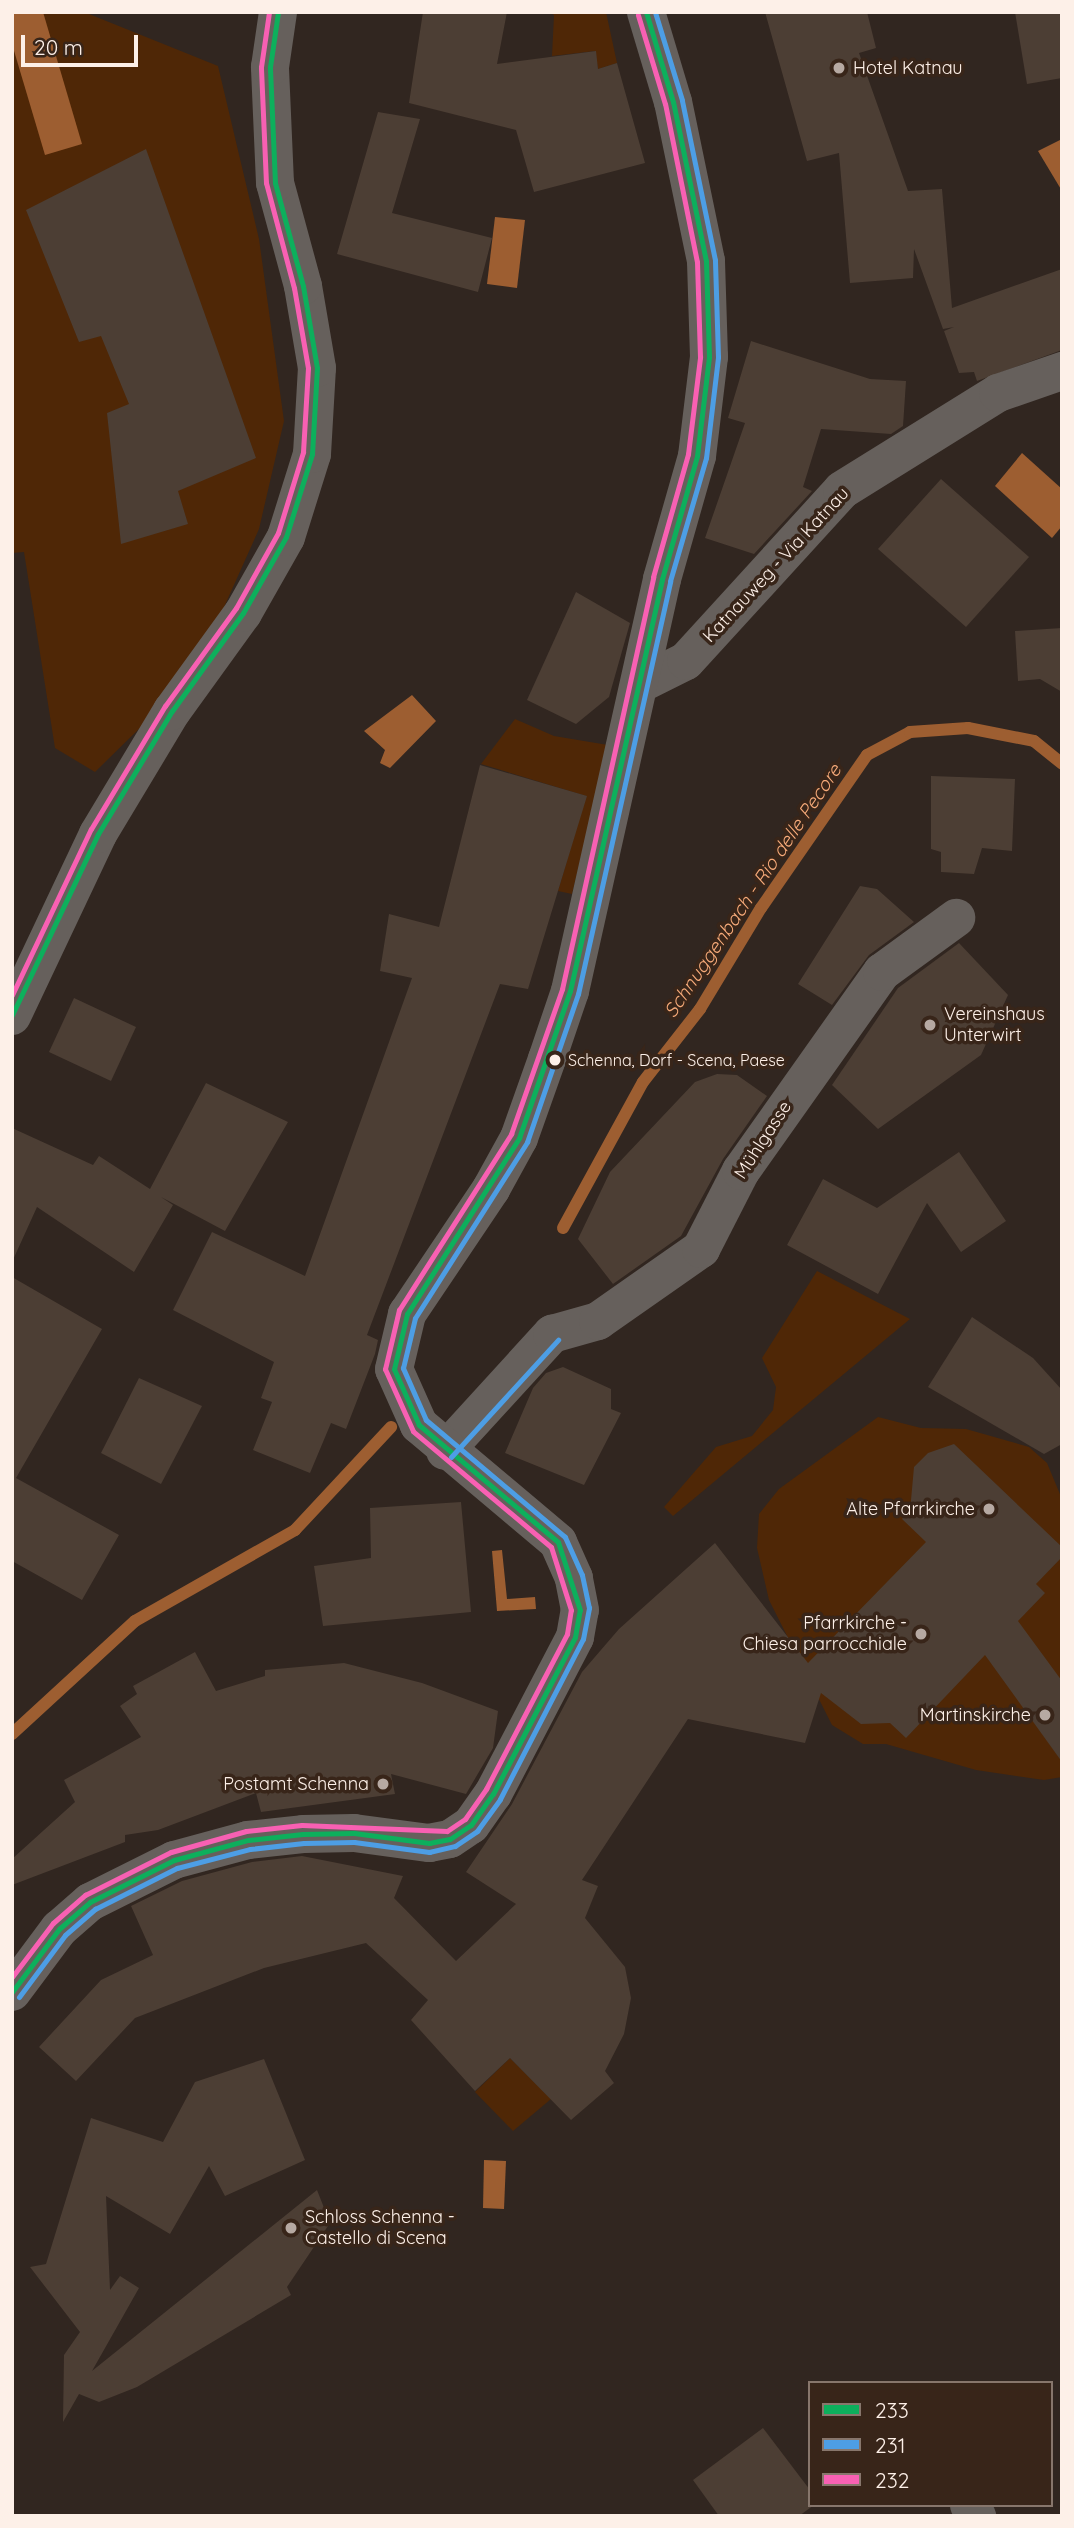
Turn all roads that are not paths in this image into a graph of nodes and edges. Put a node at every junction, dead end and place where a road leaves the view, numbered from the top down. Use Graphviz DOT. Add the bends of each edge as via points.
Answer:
graph roads {
  1 [pos="278,12"];
  2 [pos="646,12"];
  3 [pos="1062,371"];
  4 [pos="640,684"];
  5 [pos="957,918"];
  6 [pos="12,1016"];
  7 [pos="432,1438"];
  8 [pos="12,1992"];
  1 -- 6 [label="street" via="270,67 275,183 303,286 317,368 312,454 286,537 243,613 172,711 98,834"];
  2 -- 4 [label="street" via="673,102 706,261 709,357 697,457"];
  3 -- 4 [label="street, Katnauweg - Via Katnau" via="998,393 842,490 686,661"];
  4 -- 7 [label="street" via="570,990 533,1103 491,1189 399,1331 394,1368"];
  5 -- 7 [label="street, Mühlgasse" via="882,972 741,1171 701,1249 598,1321 546,1341"];
  7 -- 8 [label="street" via="558,1542 574,1578 579,1610 575,1637 493,1794 471,1825 450,1839 429,1843 354,1833 303,1834 248,1840 174,1860 90,1902 59,1929"];
}
